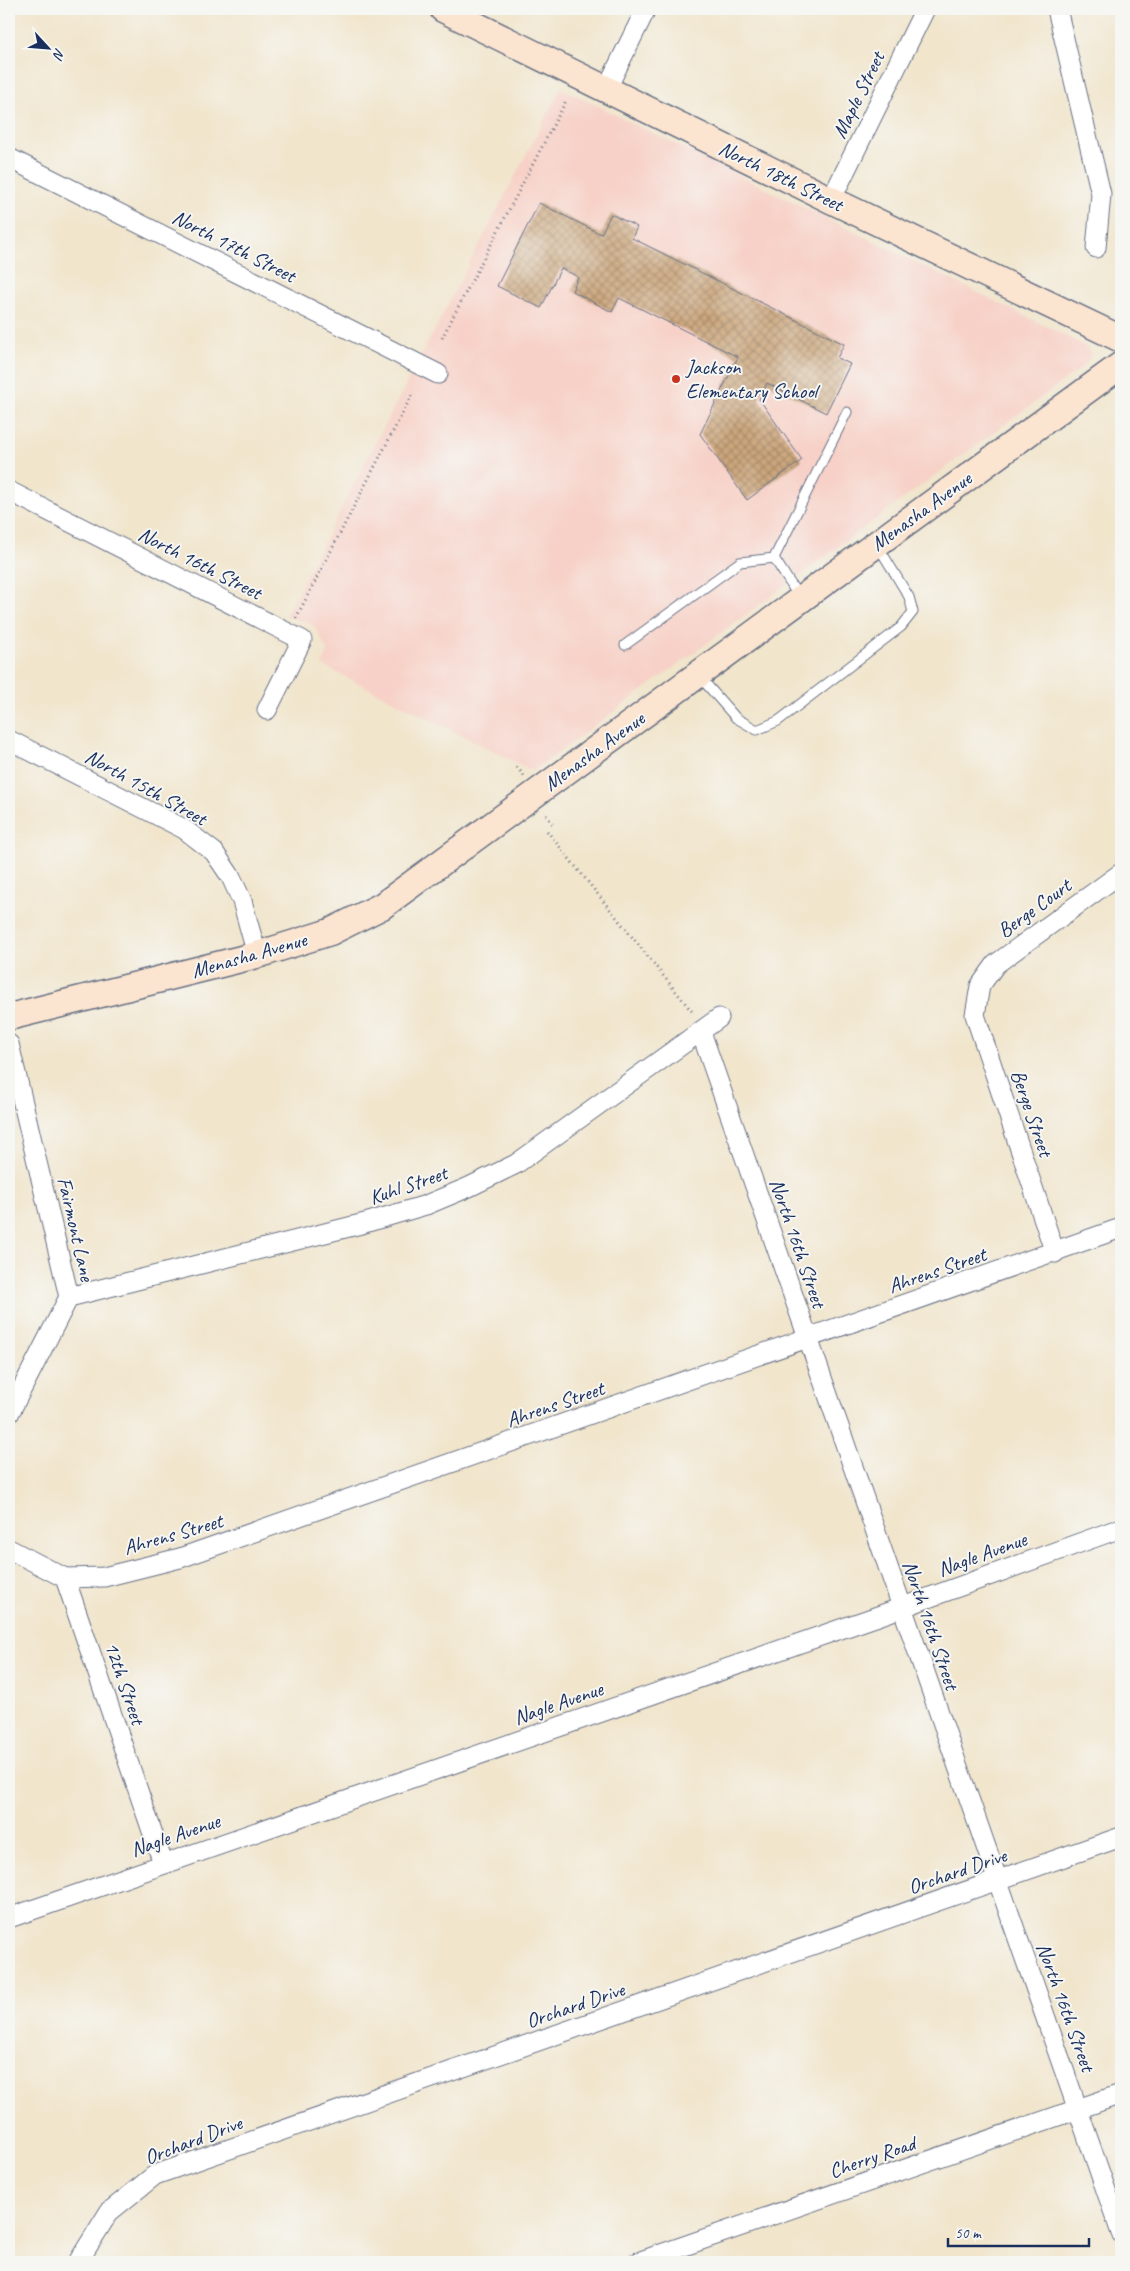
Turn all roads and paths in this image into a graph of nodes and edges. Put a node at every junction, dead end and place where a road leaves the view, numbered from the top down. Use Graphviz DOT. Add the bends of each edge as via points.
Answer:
graph roads {
  1 [pos="443,9"];
  2 [pos="646,9"];
  3 [pos="925,9"];
  4 [pos="1056,9"];
  5 [pos="606,90"];
  6 [pos="567,99"];
  7 [pos="9,158"];
  8 [pos="831,200"];
  9 [pos="1096,248"];
  10 [pos="442,338"];
  11 [pos="1121,339"];
  12 [pos="1121,365"];
  13 [pos="438,374"];
  14 [pos="412,395"];
  15 [pos="847,412"];
  16 [pos="9,491"];
  17 [pos="876,544"];
  18 [pos="774,558"];
  19 [pos="801,599"];
  20 [pos="296,618"];
  21 [pos="625,645"];
  22 [pos="698,674"];
  23 [pos="267,710"];
  24 [pos="9,740"];
  25 [pos="517,766"];
  26 [pos="525,778"];
  27 [pos="546,814"];
  28 [pos="554,826"];
  29 [pos="547,831"];
  30 [pos="1121,873"];
  31 [pos="257,955"];
  32 [pos="980,986"];
  33 [pos="694,1014"];
  34 [pos="9,1017"];
  35 [pos="719,1018"];
  36 [pos="700,1032"];
  37 [pos="9,1044"];
  38 [pos="1121,1228"];
  39 [pos="1055,1252"];
  40 [pos="69,1297"];
  41 [pos="808,1339"];
  42 [pos="9,1414"];
  43 [pos="1121,1528"];
  44 [pos="9,1549"];
  45 [pos="65,1578"];
  46 [pos="901,1607"];
  47 [pos="1121,1837"];
  48 [pos="163,1863"];
  49 [pos="997,1881"];
  50 [pos="9,1918"];
  51 [pos="1121,2094"];
  52 [pos="1079,2109"];
  53 [pos="1121,2233"];
  54 [pos="78,2262"];
  55 [pos="638,2262"];
  1 -- 5 [label="street, North 18th Street"];
  2 -- 5 [label="street"];
  3 -- 8 [label="street, Maple Street"];
  4 -- 9 [label="street" via="1101,194"];
  5 -- 8 [label="street, North 18th Street"];
  6 -- 10 [label="path"];
  7 -- 13 [label="street, North 17th Street"];
  8 -- 11 [label="street, North 18th Street"];
  12 -- 17 [label="street, Menasha Avenue"];
  14 -- 20 [label="path"];
  15 -- 18 [label="lane"];
  16 -- 23 [label="street, North 16th Street" via="302,640"];
  17 -- 19 [label="street, Menasha Avenue"];
  17 -- 22 [label="lane" via="909,597 914,612 901,627 778,721 757,730 736,718"];
  18 -- 19 [label="lane"];
  18 -- 21 [label="lane" via="740,562"];
  19 -- 22 [label="street, Menasha Avenue"];
  22 -- 31 [label="street, Menasha Avenue" via="382,906 330,932"];
  24 -- 31 [label="street, North 15th Street" via="184,829 214,852 242,901"];
  25 -- 26 [label="path"];
  27 -- 28 [label="path"];
  29 -- 33 [label="path"];
  30 -- 32 [label="street, Berge Court" via="996,964"];
  31 -- 34 [label="street, Menasha Avenue"];
  32 -- 39 [label="street, Berge Street" via="975,1015"];
  35 -- 36 [label="street, Kuhl Street"];
  36 -- 40 [label="street, Kuhl Street" via="516,1164 469,1187 426,1205 365,1223"];
  36 -- 41 [label="street, North 16th Street"];
  37 -- 40 [label="street, Fairmont Lane"];
  38 -- 39 [label="street, Ahrens Street"];
  39 -- 41 [label="street, Ahrens Street"];
  40 -- 42 [label="street, Fairmont Lane"];
  41 -- 45 [label="street, Ahrens Street" via="180,1558 104,1577"];
  41 -- 46 [label="street, North 16th Street"];
  43 -- 46 [label="street, Nagle Avenue"];
  44 -- 45 [label="street"];
  45 -- 48 [label="street, 12th Street"];
  46 -- 48 [label="street, Nagle Avenue"];
  46 -- 49 [label="street, North 16th Street"];
  47 -- 49 [label="street, Orchard Drive"];
  48 -- 50 [label="street, Nagle Avenue"];
  49 -- 52 [label="street, North 16th Street"];
  49 -- 54 [label="street, Orchard Drive" via="155,2175 109,2212"];
  51 -- 52 [label="street, Cherry Road"];
  52 -- 53 [label="street, North 16th Street"];
  52 -- 55 [label="street, Cherry Road"];
}
